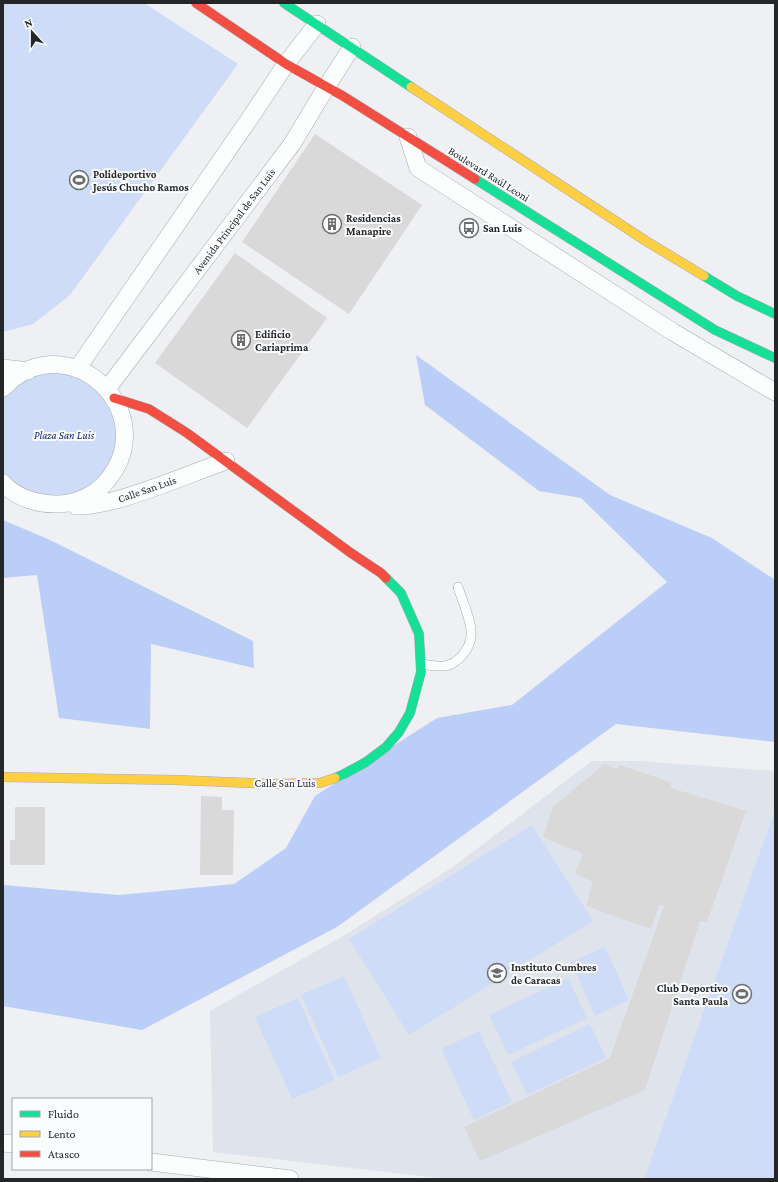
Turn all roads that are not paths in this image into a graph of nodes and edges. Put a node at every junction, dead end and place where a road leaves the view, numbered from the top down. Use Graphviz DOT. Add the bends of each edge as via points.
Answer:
graph roads {
  1 [pos="196,3"];
  2 [pos="284,3"];
  3 [pos="317,24"];
  4 [pos="352,47"];
  5 [pos="286,64"];
  6 [pos="327,86"];
  7 [pos="408,137"];
  8 [pos="775,314"];
  9 [pos="775,358"];
  10 [pos="3,368"];
  11 [pos="77,369"];
  12 [pos="28,371"];
  13 [pos="3,388"];
  14 [pos="775,392"];
  15 [pos="111,394"];
  16 [pos="226,461"];
  17 [pos="4,484"];
  18 [pos="66,504"];
  19 [pos="458,588"];
  20 [pos="421,664"];
  21 [pos="3,777"];
  22 [pos="152,1162"];
  23 [pos="290,1179"];
  1 -- 5 [label="main road, Boulevard Raúl Leoni"];
  2 -- 3 [label="main road"];
  3 -- 4 [label="main road"];
  3 -- 5 [label="street"];
  4 -- 6 [label="street, Avenida Principal de San Luis"];
  4 -- 8 [label="main road" via="646,241 737,296"];
  5 -- 6 [label="main road, Boulevard Raúl Leoni"];
  5 -- 11 [label="street"];
  6 -- 7 [label="main road, Boulevard Raúl Leoni"];
  6 -- 15 [label="street, Avenida Principal de San Luis" via="292,144"];
  7 -- 9 [label="main road, Boulevard Raúl Leoni" via="715,330"];
  7 -- 14 [label="street" via="418,168 673,332"];
  10 -- 12 [label="street"];
  11 -- 12 [label="street" via="52,365"];
  11 -- 15 [label="street" via="99,381"];
  12 -- 13 [label="street"];
  15 -- 16 [label="main road, Calle San Luis" via="150,409"];
  15 -- 18 [label="street" via="124,424 123,451 118,464 112,476 102,486 79,500"];
  16 -- 18 [label="street, Calle San Luis" via="144,492 102,504"];
  16 -- 20 [label="main road, Calle San Luis" via="381,573 401,593 419,634"];
  17 -- 18 [label="street" via="33,502 49,505"];
  19 -- 20 [label="lane" via="472,630 471,640 459,658 449,665"];
  20 -- 21 [label="main road, Calle San Luis" via="420,678 410,713 386,747 344,774 320,783"];
  22 -- 23 [label="street"];
}
